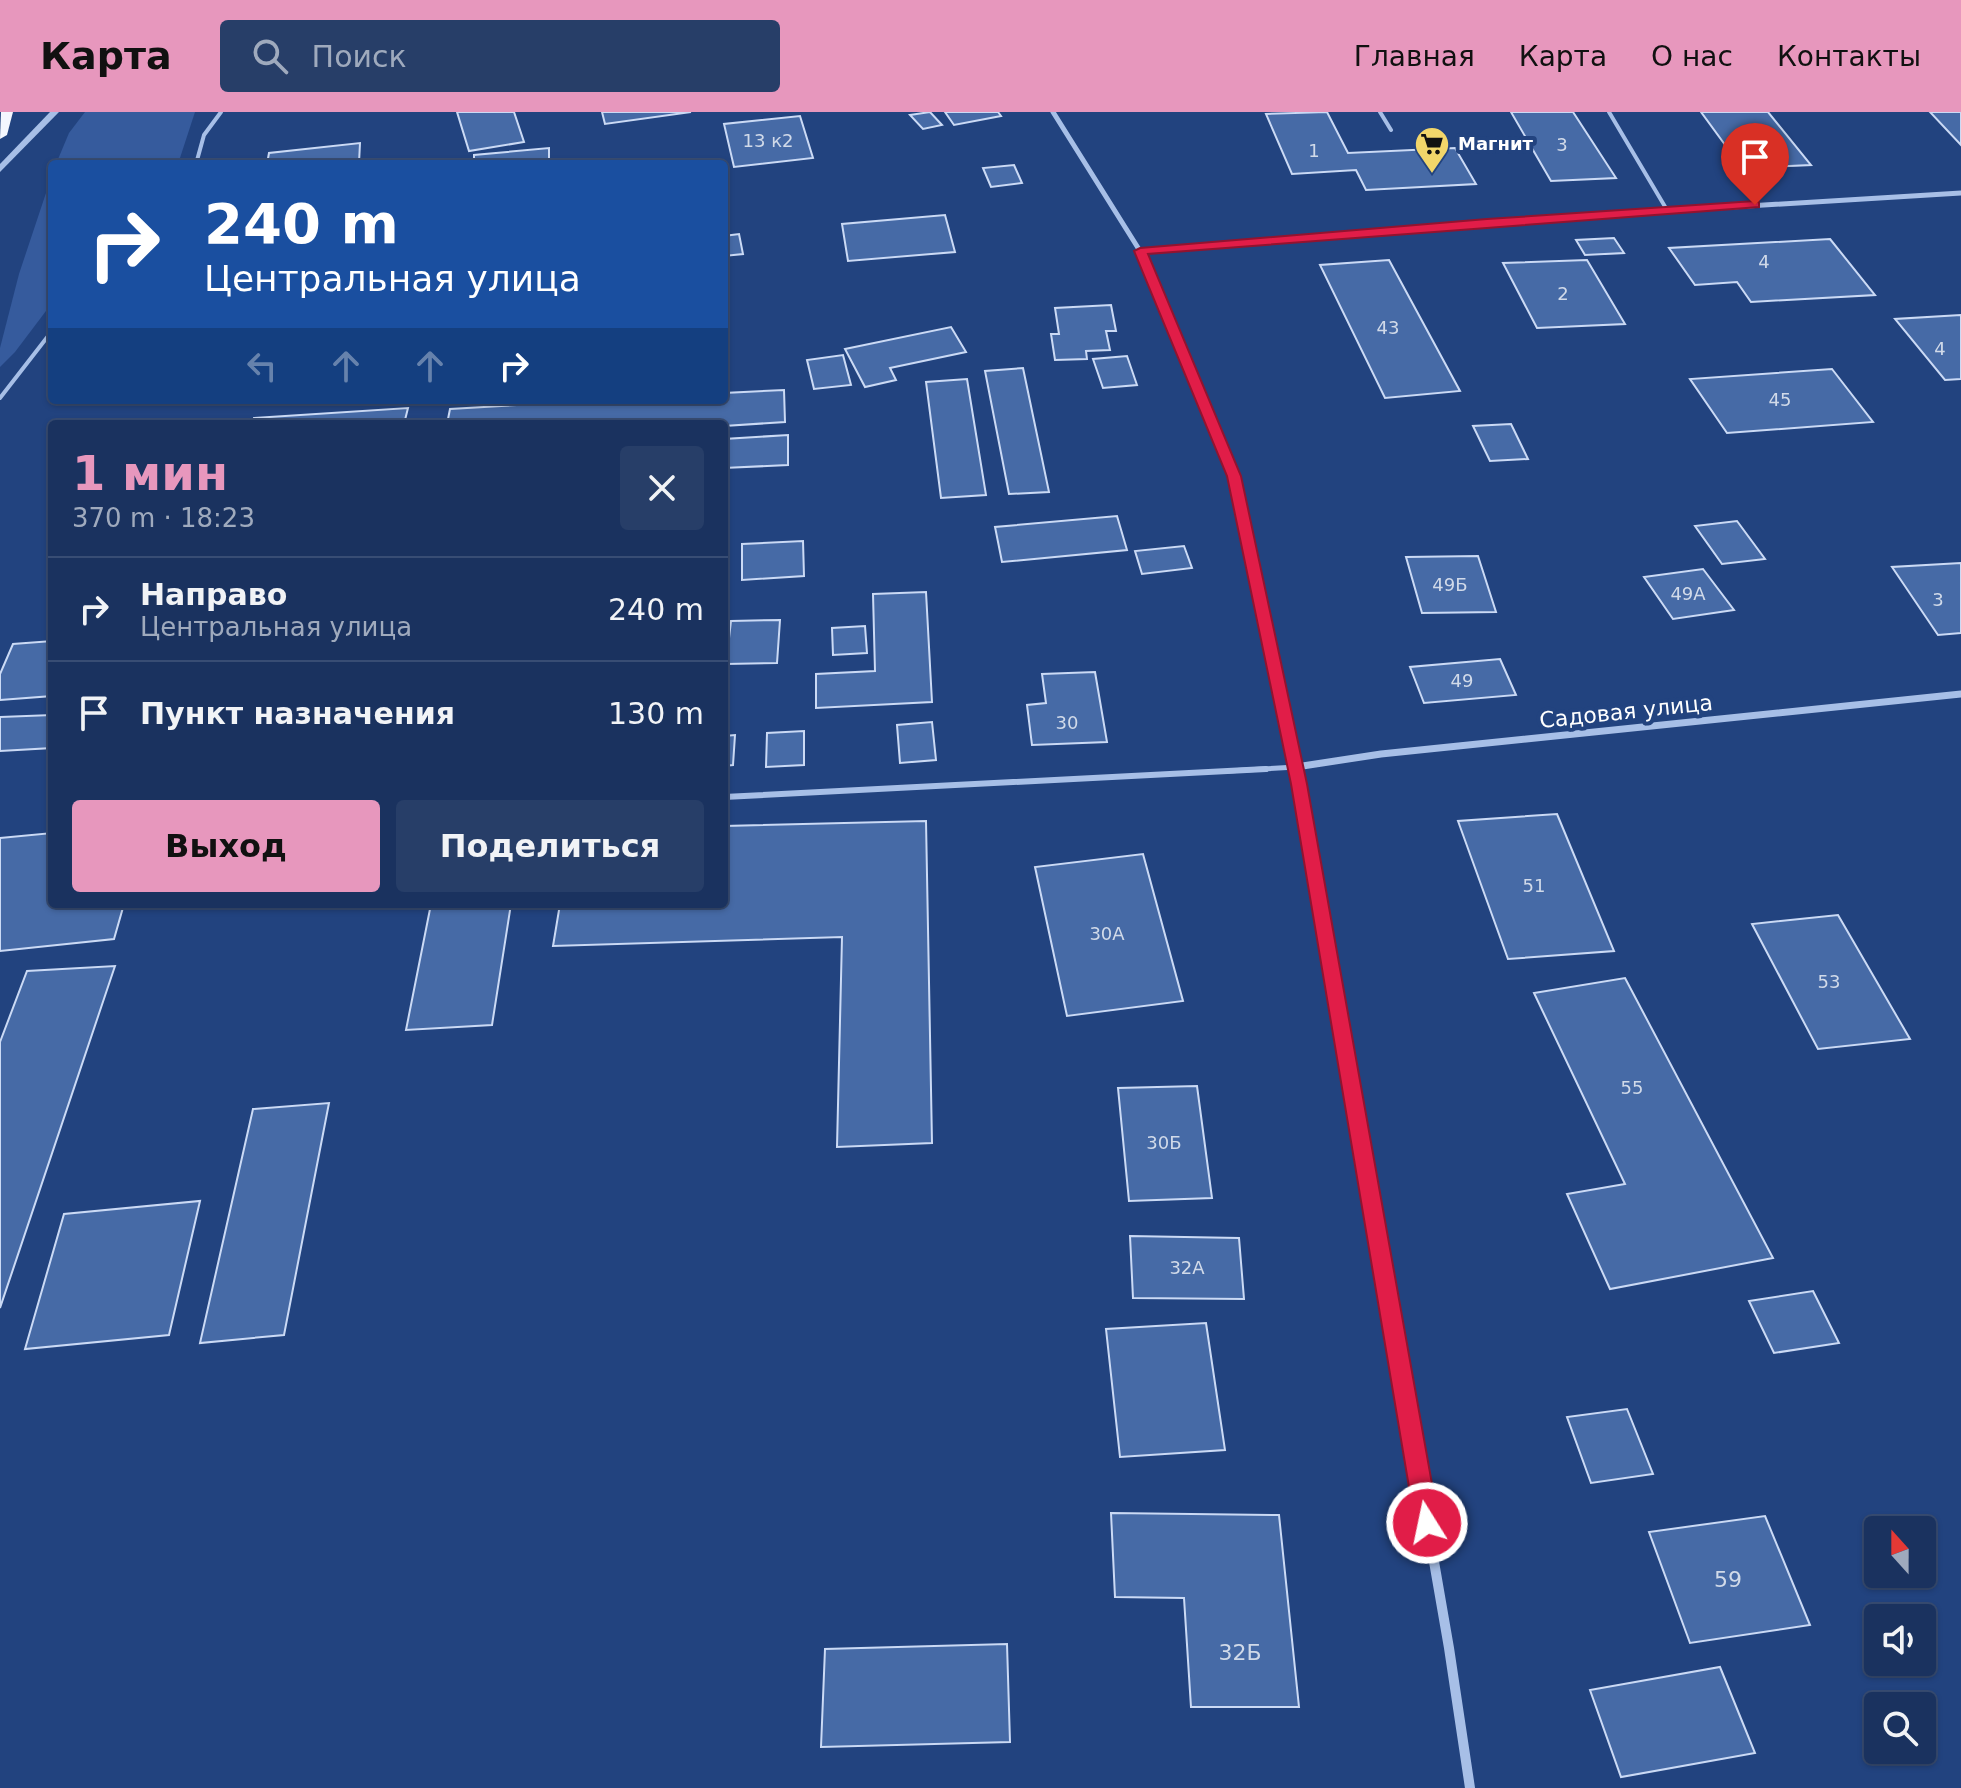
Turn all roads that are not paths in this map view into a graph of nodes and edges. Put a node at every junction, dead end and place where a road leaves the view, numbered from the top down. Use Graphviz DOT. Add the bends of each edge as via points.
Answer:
graph roads {
  1 [pos="7,112"];
  2 [pos="55,112"];
  3 [pos="221,112"];
  4 [pos="1053,112"];
  5 [pos="1380,112"];
  6 [pos="1609,112"];
  7 [pos="1391,130"];
  8 [pos="0,135"];
  9 [pos="197,160"];
  10 [pos="0,169"];
  11 [pos="1961,193"];
  12 [pos="1667,210"];
  13 [pos="1140,251"];
  14 [pos="48,336"];
  15 [pos="0,398"];
  16 [pos="1961,694"];
  17 [pos="1296,767"];
  18 [pos="728,797"];
  19 [pos="1470,1788"];
  1 -- 8 [label="highway"];
  2 -- 10 [label="street"];
  3 -- 9 [label="lane" via="204,135"];
  4 -- 13 [label="street"];
  5 -- 7 [label="lane"];
  6 -- 12 [label="lane"];
  11 -- 12 [label="street"];
  12 -- 13 [label="street"];
  13 -- 17 [label="street" via="1234,476"];
  14 -- 15 [label="lane"];
  16 -- 17 [label="street, Садовая улица"];
  17 -- 18 [label="lane"];
  17 -- 19 [label="street"];
}
